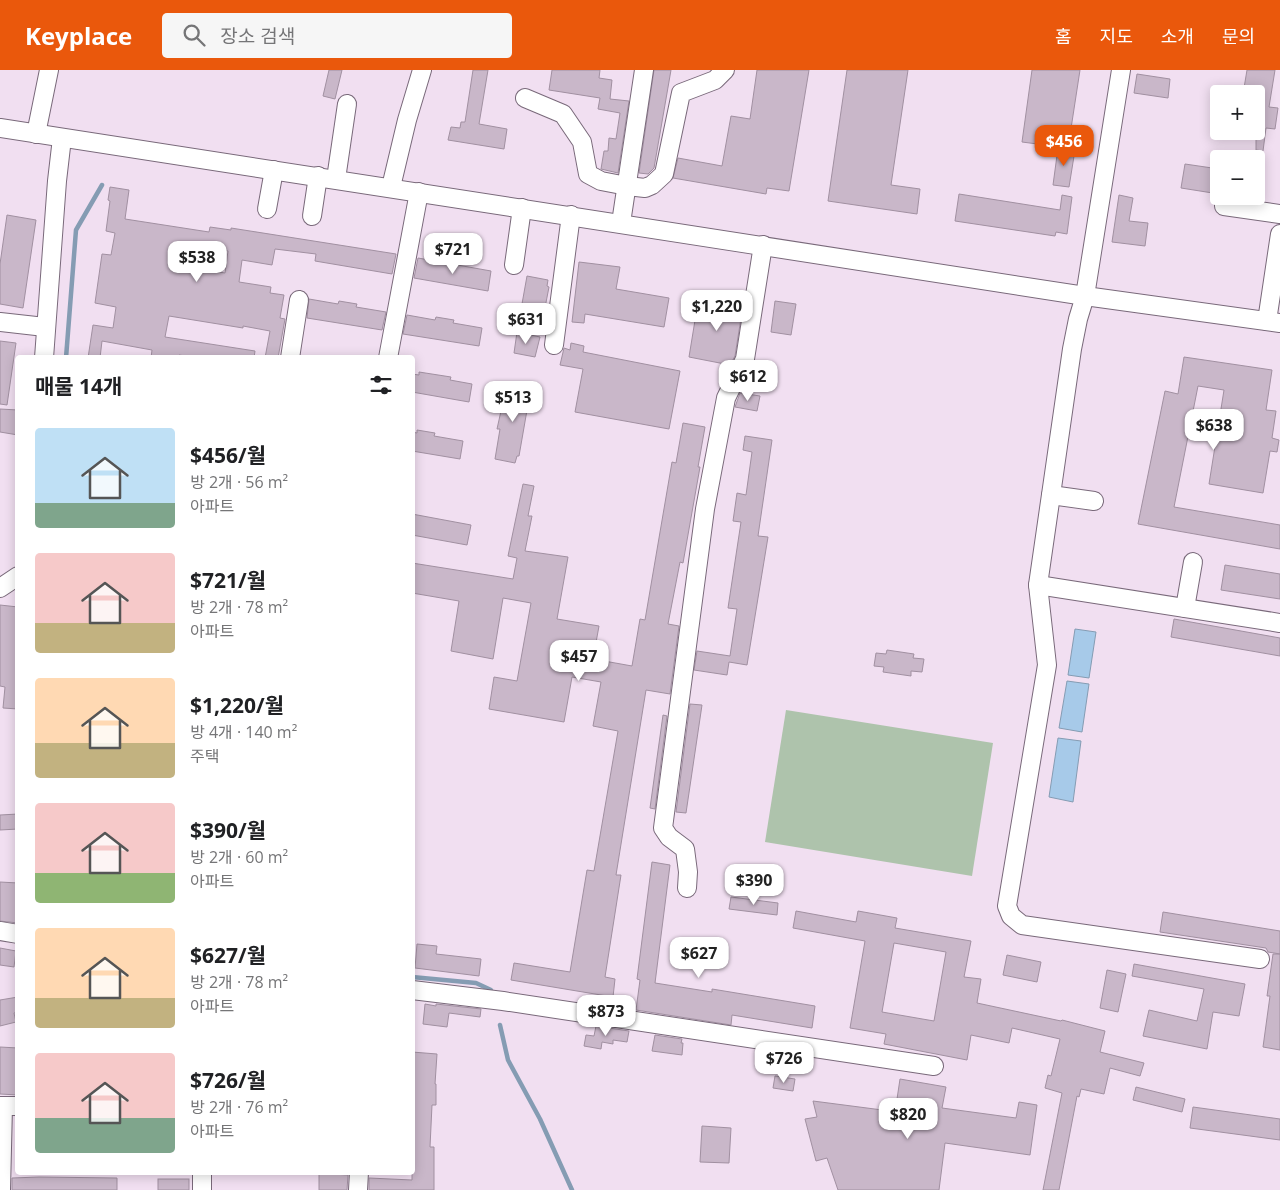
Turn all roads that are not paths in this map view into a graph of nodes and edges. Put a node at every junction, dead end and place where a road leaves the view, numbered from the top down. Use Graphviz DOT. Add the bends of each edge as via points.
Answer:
graph roads {
  1 [pos="49,70"];
  2 [pos="422,70"];
  3 [pos="644,70"];
  4 [pos="725,70"];
  5 [pos="1121,70"];
  6 [pos="525,98"];
  7 [pos="347,104"];
  8 [pos="0,128"];
  9 [pos="36,134"];
  10 [pos="62,138"];
  11 [pos="274,170"];
  12 [pos="318,176"];
  13 [pos="336,179"];
  14 [pos="627,186"];
  15 [pos="391,188"];
  16 [pos="419,192"];
  17 [pos="1224,206"];
  18 [pos="522,208"];
  19 [pos="267,209"];
  20 [pos="1280,214"];
  21 [pos="571,215"];
  22 [pos="312,216"];
  23 [pos="621,223"];
  24 [pos="1280,234"];
  25 [pos="763,245"];
  26 [pos="1278,258"];
  27 [pos="514,265"];
  28 [pos="1085,296"];
  29 [pos="299,300"];
  30 [pos="0,322"];
  31 [pos="1273,322"];
  32 [pos="45,327"];
  33 [pos="554,345"];
  34 [pos="44,355"];
  35 [pos="290,355"];
  36 [pos="389,355"];
  37 [pos="1051,495"];
  38 [pos="1094,501"];
  39 [pos="1193,562"];
  40 [pos="15,578"];
  41 [pos="1038,585"];
  42 [pos="0,588"];
  43 [pos="1185,608"];
  44 [pos="1280,623"];
  45 [pos="687,888"];
  46 [pos="0,931"];
  47 [pos="15,934"];
  48 [pos="1260,958"];
  49 [pos="415,990"];
  50 [pos="934,1066"];
  51 [pos="7,1106"];
  52 [pos="202,1175"];
  53 [pos="359,1175"];
  54 [pos="1,1190"];
  55 [pos="202,1190"];
  56 [pos="358,1190"];
  1 -- 9 [label="street"];
  2 -- 15 [label="street"];
  3 -- 14 [label="street"];
  4 -- 14 [label="street" via="715,80 681,93 664,174 645,188"];
  5 -- 28 [label="street"];
  6 -- 14 [label="street" via="563,114 582,142 588,174 602,181"];
  7 -- 13 [label="street"];
  8 -- 9 [label="street"];
  9 -- 10 [label="street"];
  10 -- 11 [label="street"];
  10 -- 32 [label="street"];
  11 -- 12 [label="street"];
  11 -- 19 [label="street"];
  12 -- 13 [label="street"];
  12 -- 22 [label="street"];
  13 -- 15 [label="street"];
  14 -- 23 [label="street"];
  15 -- 16 [label="street"];
  16 -- 18 [label="street"];
  16 -- 36 [label="street"];
  17 -- 20 [label="street"];
  18 -- 21 [label="street"];
  18 -- 27 [label="street"];
  21 -- 23 [label="street"];
  21 -- 33 [label="street"];
  23 -- 25 [label="street"];
  24 -- 26 [label="street"];
  25 -- 28 [label="street"];
  25 -- 45 [label="street" via="745,359 726,398 705,509 663,828 684,849"];
  26 -- 31 [label="street"];
  28 -- 31 [label="street"];
  28 -- 37 [label="street" via="1072,349"];
  29 -- 35 [label="street"];
  30 -- 32 [label="street"];
  32 -- 34 [label="street"];
  37 -- 38 [label="street"];
  37 -- 41 [label="street"];
  39 -- 43 [label="street"];
  40 -- 42 [label="street"];
  41 -- 43 [label="street"];
  41 -- 48 [label="street" via="1047,665 1007,906 1011,916 1022,925"];
  43 -- 44 [label="street"];
  46 -- 47 [label="street"];
  49 -- 50 [label="street"];
  51 -- 54 [label="street"];
  52 -- 55 [label="street"];
  53 -- 56 [label="street"];
}
